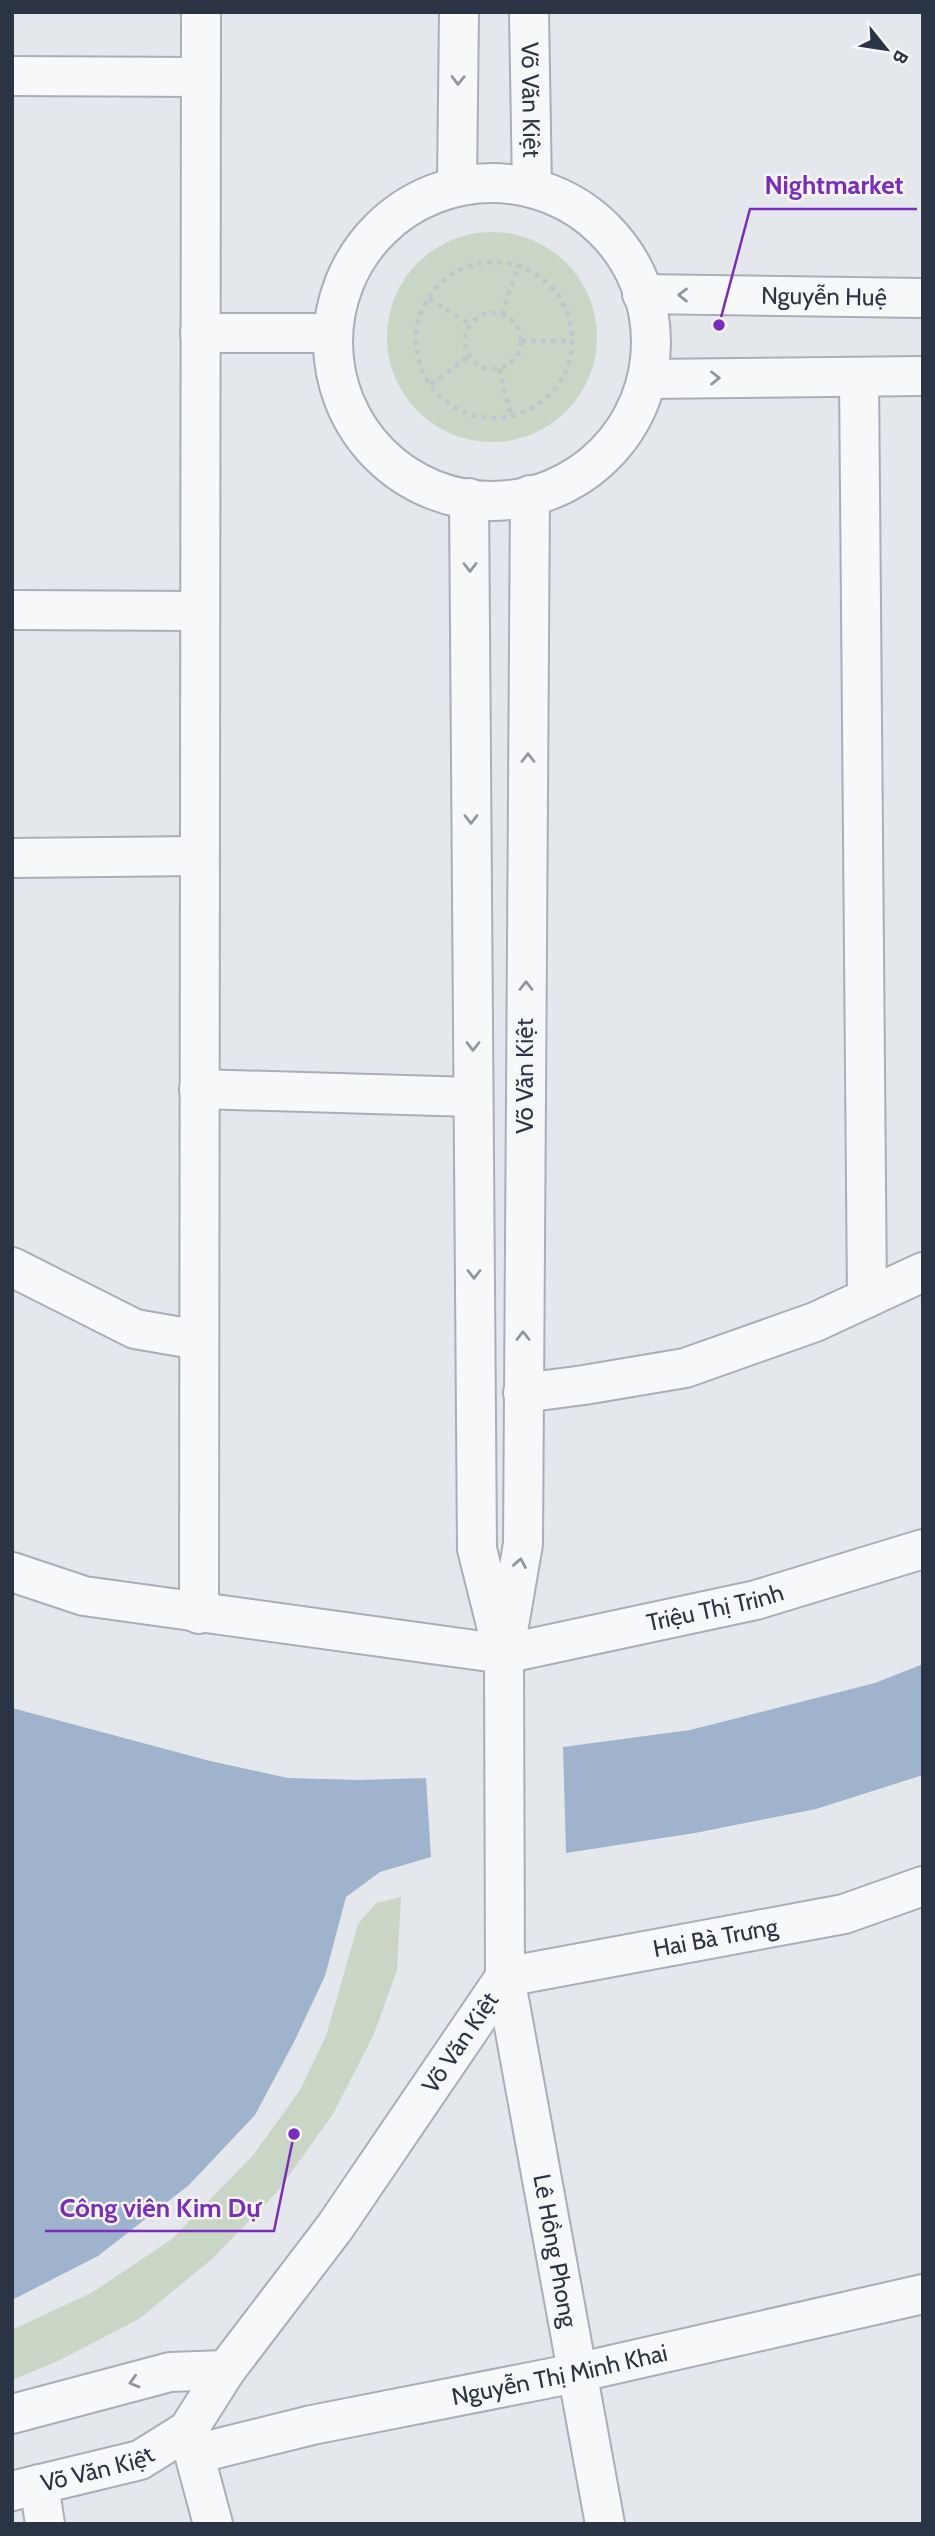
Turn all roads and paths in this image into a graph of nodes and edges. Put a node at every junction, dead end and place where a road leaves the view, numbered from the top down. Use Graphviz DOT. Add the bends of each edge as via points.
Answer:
graph roads {
  1 [pos="201,12"];
  2 [pos="459,12"];
  3 [pos="529,12"];
  4 [pos="12,76"];
  5 [pos="201,77"];
  6 [pos="457,185"];
  7 [pos="531,188"];
  8 [pos="518,266"];
  9 [pos="642,295"];
  10 [pos="923,298"];
  11 [pos="429,299"];
  12 [pos="502,314"];
  13 [pos="470,324"];
  14 [pos="332,332"];
  15 [pos="200,333"];
  16 [pos="521,341"];
  17 [pos="572,341"];
  18 [pos="469,356"];
  19 [pos="499,369"];
  20 [pos="923,376"];
  21 [pos="859,377"];
  22 [pos="646,379"];
  23 [pos="431,385"];
  24 [pos="511,415"];
  25 [pos="530,495"];
  26 [pos="469,498"];
  27 [pos="12,610"];
  28 [pos="200,611"];
  29 [pos="200,856"];
  30 [pos="12,858"];
  31 [pos="199,1089"];
  32 [pos="473,1097"];
  33 [pos="12,1268"];
  34 [pos="923,1272"];
  35 [pos="867,1298"];
  36 [pos="199,1340"];
  37 [pos="523,1393"];
  38 [pos="923,1549"];
  39 [pos="12,1572"];
  40 [pos="199,1614"];
  41 [pos="503,1654"];
  42 [pos="923,1886"];
  43 [pos="505,1977"];
  44 [pos="923,2294"];
  45 [pos="226,2370"];
  46 [pos="170,2372"];
  47 [pos="576,2373"];
  48 [pos="12,2414"];
  49 [pos="191,2442"];
  50 [pos="25,2488"];
  51 [pos="45,2524"];
  52 [pos="213,2524"];
  53 [pos="605,2524"];
  1 -- 5 [label="street"];
  2 -- 6 [label="street, one-way"];
  3 -- 7 [label="street, Võ Văn Kiệt"];
  4 -- 5 [label="street"];
  5 -- 15 [label="street"];
  6 -- 7 [label="street" via="509,182"];
  6 -- 14 [label="street" via="410,204 370,238 343,282"];
  7 -- 9 [label="street" via="559,195 602,224 634,267"];
  8 -- 11 [label="path" via="483,262 460,270"];
  8 -- 12 [label="path"];
  8 -- 17 [label="path" via="551,285 565,305"];
  10 -- 9 [label="street, Nguyễn Huệ, one-way"];
  9 -- 22 [label="street" via="650,319"];
  11 -- 13 [label="path"];
  11 -- 23 [label="path" via="417,329 418,356"];
  12 -- 13 [label="path" via="484,314"];
  12 -- 16 [label="path" via="516,324"];
  13 -- 18 [label="path" via="464,343"];
  14 -- 15 [label="street"];
  14 -- 26 [label="street" via="337,384 358,431 393,469 441,494"];
  15 -- 28 [label="street"];
  16 -- 17 [label="path"];
  16 -- 19 [label="path" via="515,358"];
  17 -- 24 [label="path" via="563,377 546,398"];
  18 -- 19 [label="path" via="480,366"];
  18 -- 23 [label="path"];
  19 -- 24 [label="path"];
  20 -- 21 [label="street"];
  22 -- 21 [label="street, one-way"];
  21 -- 35 [label="street"];
  22 -- 25 [label="street" via="629,423 594,465 547,492"];
  23 -- 24 [label="path" via="446,402 470,414"];
  25 -- 26 [label="street" via="494,502"];
  37 -- 25 [label="street, Võ Văn Kiệt, one-way"];
  26 -- 32 [label="street, Võ Văn Kiệt, one-way"];
  27 -- 28 [label="street"];
  28 -- 29 [label="street"];
  29 -- 30 [label="street"];
  29 -- 31 [label="street"];
  31 -- 32 [label="street"];
  31 -- 36 [label="street"];
  32 -- 41 [label="street, Võ Văn Kiệt, one-way" via="477,1549"];
  33 -- 36 [label="street" via="135,1329"];
  34 -- 35 [label="street"];
  35 -- 37 [label="street" via="815,1322 685,1368"];
  36 -- 40 [label="street"];
  41 -- 37 [label="street, Võ Văn Kiệt, one-way" via="523,1544"];
  38 -- 41 [label="street, Triệu Thị Trinh" via="756,1600"];
  39 -- 40 [label="street, Triệu Thị Trinh" via="84,1597"];
  40 -- 41 [label="street, Triệu Thị Trinh"];
  41 -- 43 [label="street, Võ Văn Kiệt"];
  42 -- 43 [label="street, Hai Bà Trưng" via="844,1914"];
  43 -- 45 [label="street, Võ Văn Kiệt" via="335,2227"];
  43 -- 47 [label="street, Lê Hồng Phong"];
  44 -- 47 [label="street, Nguyễn Thị Minh Khai"];
  45 -- 46 [label="street"];
  45 -- 49 [label="street, Võ Văn Kiệt"];
  46 -- 48 [label="street, one-way"];
  46 -- 49 [label="street"];
  47 -- 49 [label="street, Nguyễn Thị Minh Khai" via="313,2425"];
  47 -- 53 [label="street, Lê Hồng Phong"];
  49 -- 50 [label="street, Võ Văn Kiệt" via="140,2460"];
  49 -- 52 [label="street"];
  50 -- 51 [label="street"];
}
